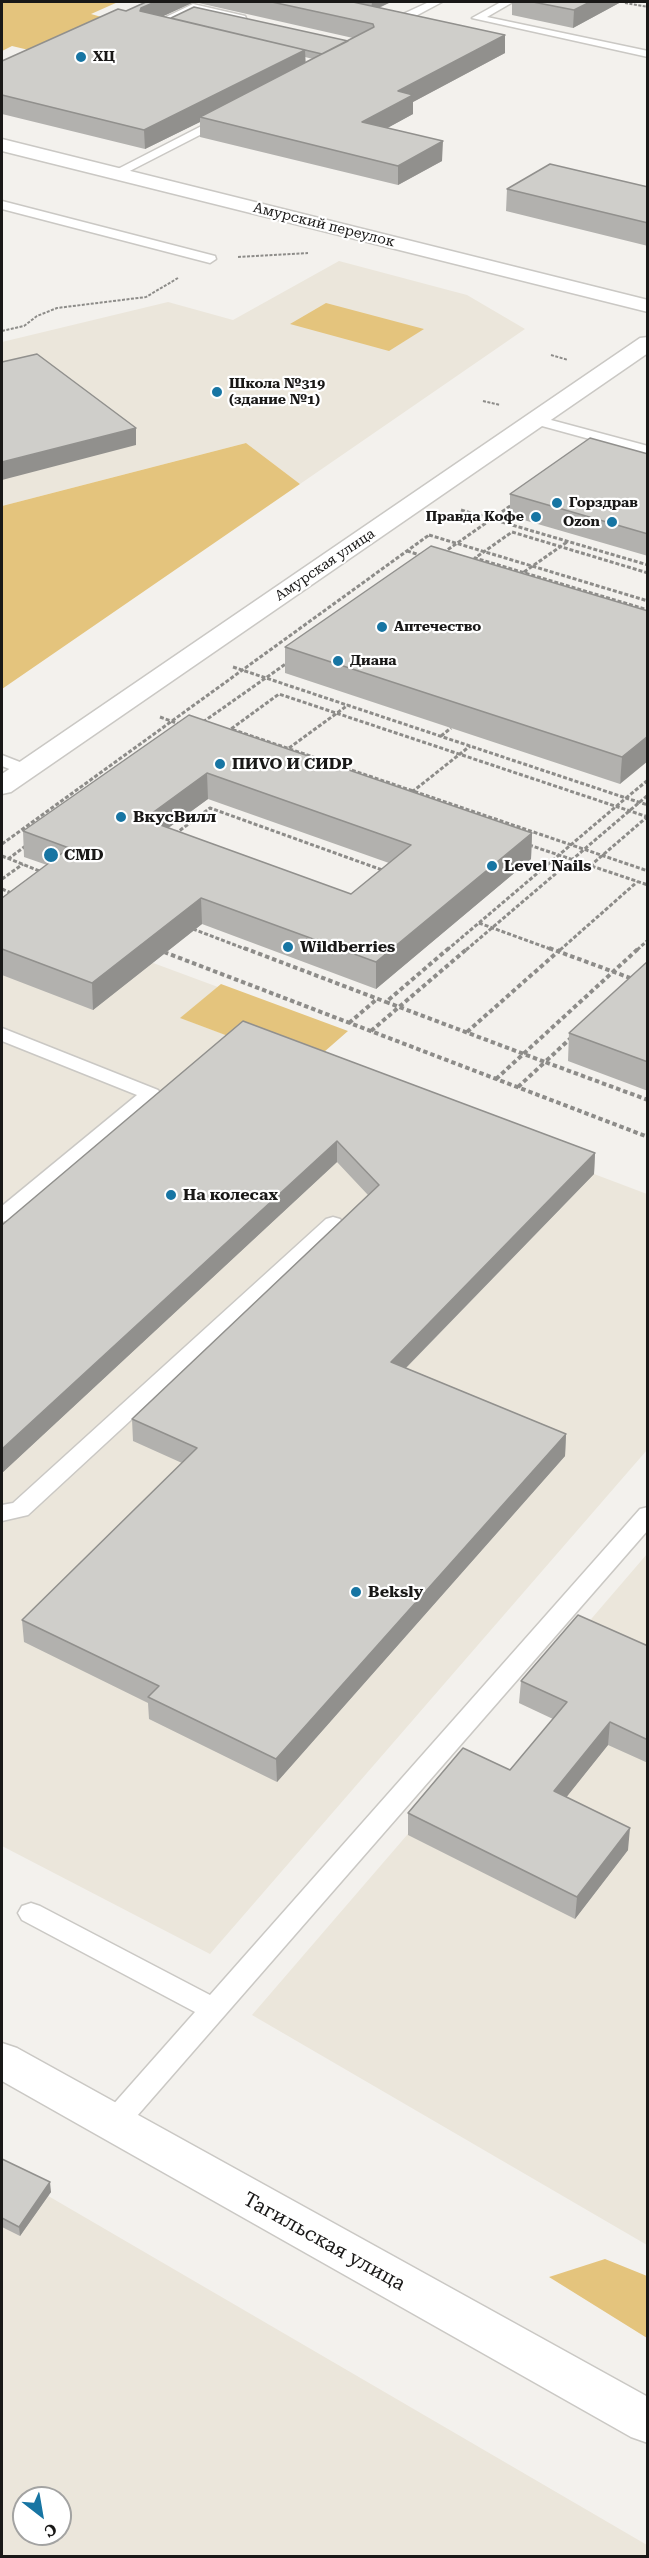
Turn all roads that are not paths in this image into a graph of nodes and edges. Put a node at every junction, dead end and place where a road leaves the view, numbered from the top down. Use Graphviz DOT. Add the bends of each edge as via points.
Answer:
graph roads {
  1 [pos="437,2"];
  2 [pos="508,2"];
  3 [pos="367,16"];
  4 [pos="251,20"];
  5 [pos="172,33"];
  6 [pos="648,54"];
  7 [pos="240,110"];
  8 [pos="2,145"];
  9 [pos="116,173"];
  10 [pos="2,204"];
  11 [pos="210,259"];
  12 [pos="648,306"];
  13 [pos="648,343"];
  14 [pos="536,420"];
  15 [pos="648,451"];
  16 [pos="2,760"];
  17 [pos="24,770"];
  18 [pos="2,786"];
  19 [pos="2,1034"];
  20 [pos="2,1216"];
  21 [pos="333,1223"];
  22 [pos="2,1512"];
  23 [pos="648,1515"];
  24 [pos="31,1913"];
  25 [pos="213,2009"];
  26 [pos="2,2060"];
  27 [pos="113,2124"];
  28 [pos="648,2422"];
  1 -- 3 [label="lane" via="399,20"];
  2 -- 6 [label="lane" via="477,18"];
  4 -- 5 [label="lane" via="193,7 149,28"];
  7 -- 9 [label="lane"];
  8 -- 9 [label="street, Амурский переулок"];
  9 -- 12 [label="street, Амурский переулок"];
  10 -- 11 [label="lane"];
  13 -- 14 [label="street, Амурская улица"];
  14 -- 15 [label="lane"];
  14 -- 17 [label="street, Амурская улица"];
  16 -- 17 [label="lane"];
  17 -- 18 [label="street, Амурская улица"];
  19 -- 20 [label="lane" via="151,1094"];
  21 -- 22 [label="lane" via="20,1509"];
  23 -- 25 [label="lane"];
  24 -- 25 [label="lane"];
  25 -- 27 [label="lane"];
  26 -- 27 [label="street, Тагильская улица"];
  27 -- 28 [label="street, Тагильская улица"];
}
